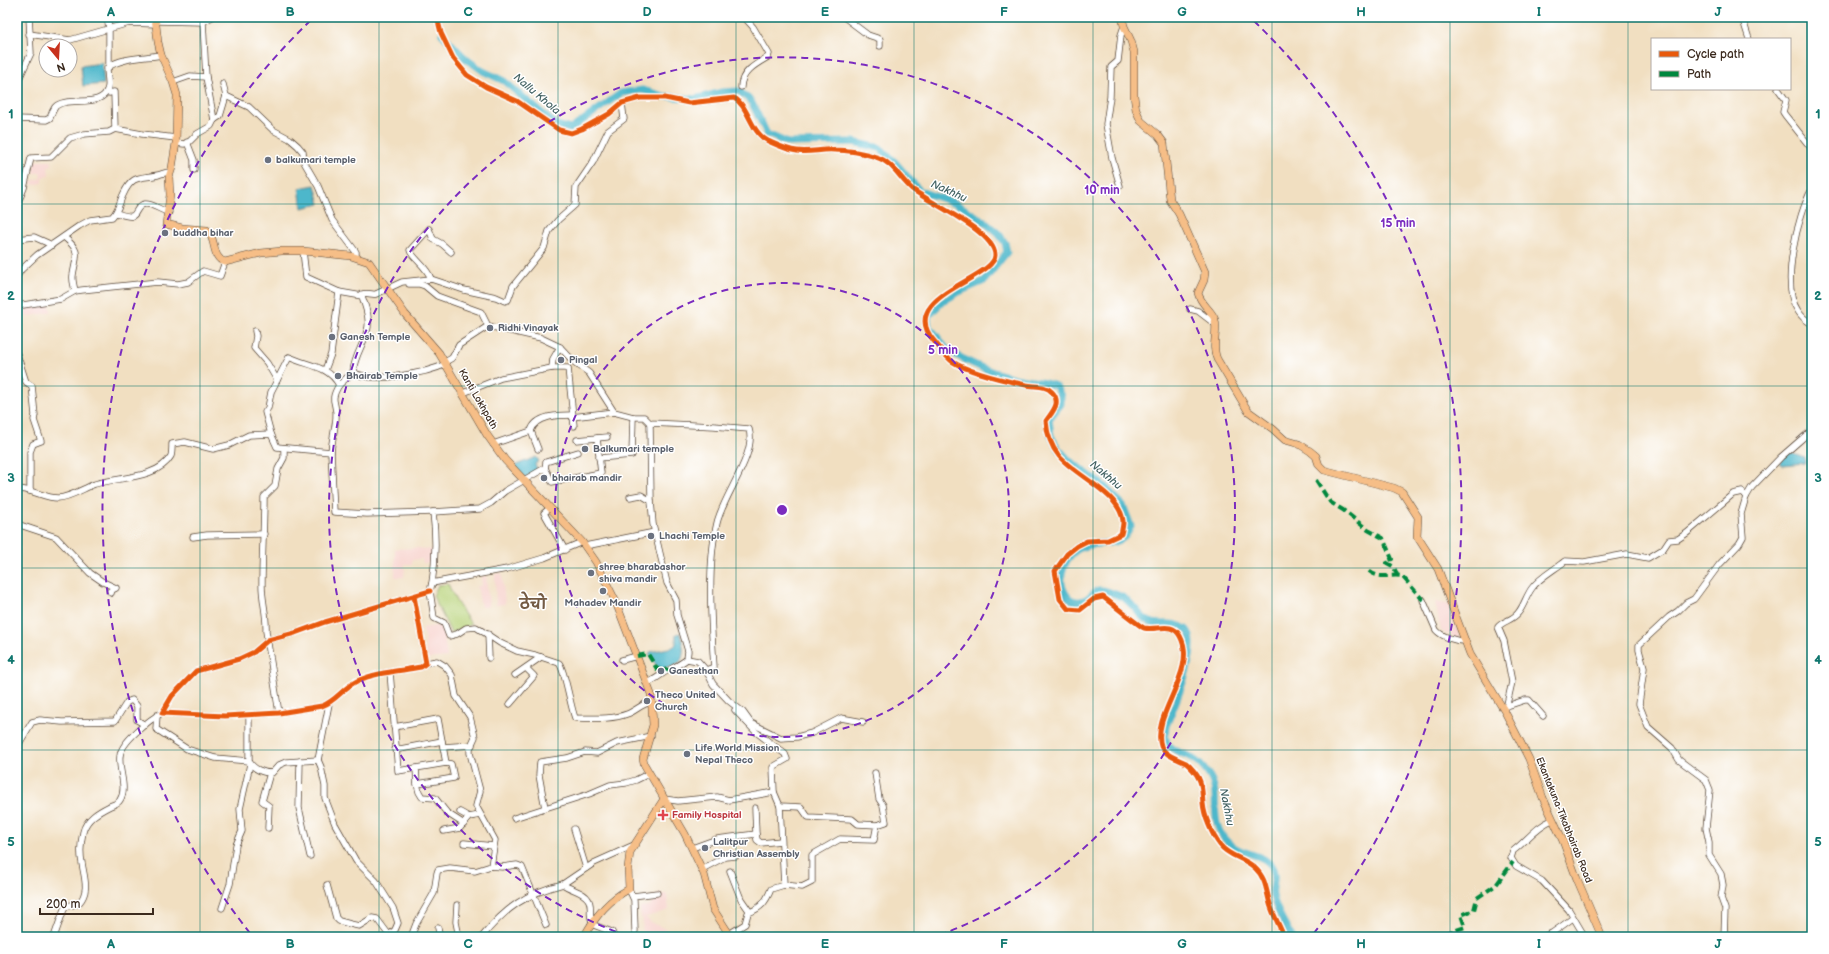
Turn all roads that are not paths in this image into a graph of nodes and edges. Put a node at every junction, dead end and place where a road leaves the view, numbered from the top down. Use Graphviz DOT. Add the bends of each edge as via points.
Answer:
graph roads {
  1 [pos="29,17"];
  2 [pos="107,17"];
  3 [pos="212,17"];
  4 [pos="437,17"];
  5 [pos="744,17"];
  6 [pos="844,17"];
  7 [pos="1122,17"];
  8 [pos="1742,17"];
  9 [pos="156,20"];
  10 [pos="203,22"];
  11 [pos="1124,26"];
  12 [pos="109,28"];
  13 [pos="29,34"];
  14 [pos="1749,38"];
  15 [pos="880,46"];
  16 [pos="162,55"];
  17 [pos="109,67"];
  18 [pos="206,77"];
  19 [pos="173,82"];
  20 [pos="17,83"];
  21 [pos="223,84"];
  22 [pos="741,87"];
  23 [pos="1779,90"];
  24 [pos="106,92"];
  25 [pos="226,96"];
  26 [pos="622,103"];
  27 [pos="17,119"];
  28 [pos="214,120"];
  29 [pos="115,129"];
  30 [pos="176,140"];
  31 [pos="187,142"];
  32 [pos="1812,150"];
  33 [pos="194,170"];
  34 [pos="170,172"];
  35 [pos="1120,186"];
  36 [pos="1812,189"];
  37 [pos="17,205"];
  38 [pos="169,212"];
  39 [pos="116,213"];
  40 [pos="64,237"];
  41 [pos="17,239"];
  42 [pos="52,245"];
  43 [pos="303,251"];
  44 [pos="451,252"];
  45 [pos="356,257"];
  46 [pos="225,262"];
  47 [pos="17,276"];
  48 [pos="431,279"];
  49 [pos="397,285"];
  50 [pos="387,289"];
  51 [pos="75,291"];
  52 [pos="339,292"];
  53 [pos="362,296"];
  54 [pos="17,306"];
  55 [pos="1190,309"];
  56 [pos="1215,324"];
  57 [pos="1812,324"];
  58 [pos="488,326"];
  59 [pos="255,332"];
  60 [pos="560,347"];
  61 [pos="17,354"];
  62 [pos="446,363"];
  63 [pos="552,368"];
  64 [pos="325,370"];
  65 [pos="353,372"];
  66 [pos="277,380"];
  67 [pos="339,385"];
  68 [pos="462,393"];
  69 [pos="614,412"];
  70 [pos="572,416"];
  71 [pos="633,417"];
  72 [pos="650,423"];
  73 [pos="574,426"];
  74 [pos="1812,430"];
  75 [pos="531,431"];
  76 [pos="271,434"];
  77 [pos="607,437"];
  78 [pos="597,438"];
  79 [pos="577,440"];
  80 [pos="493,444"];
  81 [pos="284,448"];
  82 [pos="538,449"];
  83 [pos="332,452"];
  84 [pos="578,452"];
  85 [pos="600,458"];
  86 [pos="545,466"];
  87 [pos="524,480"];
  88 [pos="17,489"];
  89 [pos="30,490"];
  90 [pos="630,497"];
  91 [pos="1746,497"];
  92 [pos="651,500"];
  93 [pos="550,508"];
  94 [pos="433,512"];
  95 [pos="17,524"];
  96 [pos="655,532"];
  97 [pos="264,534"];
  98 [pos="192,537"];
  99 [pos="583,544"];
  100 [pos="564,550"];
  101 [pos="432,583"];
  102 [pos="430,591"];
  103 [pos="111,593"];
  104 [pos="414,596"];
  105 [pos="1423,600"];
  106 [pos="488,634"];
  107 [pos="268,640"];
  108 [pos="1464,641"];
  109 [pos="637,656"];
  110 [pos="541,657"];
  111 [pos="489,658"];
  112 [pos="687,659"];
  113 [pos="622,660"];
  114 [pos="426,663"];
  115 [pos="526,668"];
  116 [pos="706,670"];
  117 [pos="390,672"];
  118 [pos="515,675"];
  119 [pos="647,683"];
  120 [pos="729,701"];
  121 [pos="652,702"];
  122 [pos="329,704"];
  123 [pos="510,704"];
  124 [pos="1505,708"];
  125 [pos="278,712"];
  126 [pos="159,714"];
  127 [pos="249,715"];
  128 [pos="1543,716"];
  129 [pos="864,722"];
  130 [pos="145,725"];
  131 [pos="394,727"];
  132 [pos="651,736"];
  133 [pos="443,744"];
  134 [pos="472,745"];
  135 [pos="17,747"];
  136 [pos="395,750"];
  137 [pos="318,760"];
  138 [pos="300,761"];
  139 [pos="250,762"];
  140 [pos="446,763"];
  141 [pos="416,768"];
  142 [pos="270,773"];
  143 [pos="875,773"];
  144 [pos="648,774"];
  145 [pos="417,784"];
  146 [pos="774,792"];
  147 [pos="664,799"];
  148 [pos="780,806"];
  149 [pos="545,808"];
  150 [pos="755,808"];
  151 [pos="460,812"];
  152 [pos="480,815"];
  153 [pos="469,817"];
  154 [pos="514,818"];
  155 [pos="1552,820"];
  156 [pos="464,824"];
  157 [pos="877,825"];
  158 [pos="268,828"];
  159 [pos="574,829"];
  160 [pos="444,831"];
  161 [pos="756,834"];
  162 [pos="781,841"];
  163 [pos="464,843"];
  164 [pos="636,844"];
  165 [pos="493,846"];
  166 [pos="692,848"];
  167 [pos="310,856"];
  168 [pos="736,856"];
  169 [pos="491,866"];
  170 [pos="586,868"];
  171 [pos="702,869"];
  172 [pos="730,871"];
  173 [pos="563,884"];
  174 [pos="327,885"];
  175 [pos="784,885"];
  176 [pos="629,889"];
  177 [pos="533,893"];
  178 [pos="657,893"];
  179 [pos="633,896"];
  180 [pos="457,905"];
  181 [pos="222,908"];
  182 [pos="750,912"];
  183 [pos="1573,918"];
  184 [pos="592,923"];
  185 [pos="546,925"];
  186 [pos="438,928"];
  187 [pos="635,930"];
  188 [pos="1553,935"];
  189 [pos="390,936"];
  190 [pos="729,936"];
  191 [pos="54,937"];
  192 [pos="411,937"];
  193 [pos="440,937"];
  194 [pos="459,937"];
  195 [pos="482,937"];
  196 [pos="584,937"];
  197 [pos="614,937"];
  198 [pos="1284,937"];
  199 [pos="1543,937"];
  200 [pos="1585,937"];
  201 [pos="1602,937"];
  202 [pos="1724,937"];
  1 -- 13 [label="street"];
  2 -- 12 [label="street"];
  3 -- 10 [label="street"];
  4 -- 26 [label="street" via="441,33 453,58 467,76 517,101 559,130 571,133 582,129 609,114"];
  5 -- 22 [label="street" via="769,54 746,72"];
  6 -- 15 [label="street" via="868,35 880,39"];
  7 -- 11 [label="main road"];
  8 -- 14 [label="street"];
  9 -- 10 [label="street"];
  9 -- 12 [label="street"];
  9 -- 16 [label="main road"];
  10 -- 18 [label="street"];
  11 -- 35 [label="street" via="1118,61 1111,67 1106,124"];
  11 -- 56 [label="main road" via="1132,41 1134,52 1136,110 1141,121 1164,143 1170,200 1180,214 1202,262 1205,276 1198,293 1204,306 1213,316"];
  12 -- 13 [label="street" via="70,40"];
  12 -- 17 [label="street"];
  13 -- 20 [label="street" via="31,53"];
  16 -- 17 [label="street" via="119,62"];
  16 -- 19 [label="main road"];
  17 -- 24 [label="street"];
  18 -- 19 [label="street" via="190,76"];
  18 -- 28 [label="street"];
  19 -- 30 [label="main road" via="177,95"];
  21 -- 25 [label="street"];
  23 -- 32 [label="street" via="1786,100 1783,112 1785,116"];
  24 -- 27 [label="street" via="92,101 62,103 55,107 50,118 46,120"];
  24 -- 29 [label="street" via="115,94"];
  25 -- 28 [label="street" via="220,116"];
  25 -- 45 [label="street" via="249,107 272,130 290,139 303,152 304,162 318,186 332,220 356,252"];
  26 -- 48 [label="street" via="624,119 608,131 593,162 576,187 574,205 549,231 544,248 513,286 508,300"];
  26 -- 198 [label="street" via="640,98 665,98 689,103 734,98 739,101 754,128 766,140 796,151 834,150 884,160 912,189 979,231 991,244 995,255 993,262 986,269 951,289 935,303 925,317 925,328 952,362 982,374 1045,387 1052,391 1057,399 1057,405 1046,421 1048,436 1058,455 1112,501 1120,511 1123,522 1121,534 1108,540 1087,541 1067,554 1055,571 1060,599 1068,609 1080,610 1094,599 1103,597 1144,628 1170,627 1179,634 1185,645 1181,674 1164,718 1160,736 1162,747 1170,755 1187,764 1199,779 1203,805 1220,846 1255,867 1264,878 1270,904"];
  28 -- 31 [label="street" via="211,126"];
  29 -- 30 [label="street"];
  29 -- 37 [label="street" via="70,138 51,157 31,158"];
  30 -- 31 [label="street" via="184,144"];
  30 -- 34 [label="main road"];
  31 -- 33 [label="street" via="194,160"];
  34 -- 38 [label="main road"];
  34 -- 39 [label="street" via="140,177 133,181 123,195"];
  36 -- 57 [label="street" via="1795,236 1791,278 1798,311"];
  38 -- 39 [label="street" via="146,204 138,207 131,216"];
  38 -- 46 [label="main road" via="167,225 209,232 217,257"];
  39 -- 40 [label="street" via="110,218 90,220"];
  40 -- 42 [label="street"];
  40 -- 51 [label="street" via="75,247 77,253 72,276"];
  41 -- 42 [label="street" via="34,237"];
  42 -- 47 [label="street" via="37,255"];
  43 -- 45 [label="main road, Kanti Lokhpath"];
  43 -- 46 [label="main road, Kanti Lokhpath" via="261,253"];
  43 -- 52 [label="street" via="306,276"];
  44 -- 48 [label="street" via="433,239 428,228 410,250 427,269"];
  45 -- 50 [label="main road, Kanti Lokhpath" via="369,262"];
  46 -- 51 [label="street" via="220,276 203,271 188,282 158,282"];
  48 -- 49 [label="street" via="410,280"];
  49 -- 50 [label="street"];
  49 -- 58 [label="street" via="425,286 437,296 481,312"];
  50 -- 53 [label="street" via="372,295 367,292"];
  50 -- 62 [label="main road, Kanti Lokhpath"];
  51 -- 54 [label="street" via="60,299"];
  52 -- 53 [label="street"];
  52 -- 64 [label="street" via="331,354"];
  53 -- 65 [label="street" via="368,327"];
  55 -- 56 [label="street" via="1198,311"];
  56 -- 108 [label="main road, Ekantakuna-Tikabhairab Road" via="1216,356 1248,411 1286,440 1310,451 1324,470 1402,492 1418,518 1417,536 1438,569"];
  58 -- 60 [label="street" via="541,338"];
  58 -- 62 [label="street" via="459,345"];
  59 -- 66 [label="street" via="254,348"];
  60 -- 63 [label="street" via="553,359"];
  60 -- 69 [label="street" via="589,373"];
  61 -- 89 [label="street" via="26,382 32,386 35,426 41,441 33,444 30,452"];
  62 -- 65 [label="street" via="437,368 402,375 361,376"];
  62 -- 68 [label="main road, Kanti Lokhpath"];
  63 -- 68 [label="street" via="501,378"];
  63 -- 70 [label="street" via="568,368"];
  64 -- 66 [label="street" via="289,357"];
  64 -- 67 [label="street"];
  65 -- 67 [label="street"];
  66 -- 76 [label="street" via="265,415"];
  67 -- 83 [label="street" via="333,396 336,411"];
  68 -- 80 [label="main road, Kanti Lokhpath"];
  69 -- 70 [label="street"];
  69 -- 71 [label="street"];
  70 -- 73 [label="street"];
  70 -- 75 [label="street" via="545,418 533,426"];
  71 -- 72 [label="street" via="644,417"];
  71 -- 85 [label="street" via="632,455"];
  72 -- 92 [label="street"];
  72 -- 116 [label="street" via="749,429 752,437 742,468 724,501 717,523 712,594 714,666"];
  74 -- 91 [label="street" via="1782,456 1752,487"];
  75 -- 80 [label="street"];
  75 -- 82 [label="street"];
  76 -- 81 [label="street" via="277,447"];
  76 -- 89 [label="street" via="249,435 229,445 213,449 185,442 172,444 171,455 164,465 149,473 97,484 65,498"];
  77 -- 78 [label="street"];
  78 -- 79 [label="street"];
  78 -- 85 [label="street"];
  80 -- 87 [label="main road, Kanti Lokhpath"];
  81 -- 83 [label="street"];
  81 -- 97 [label="street" via="284,458 278,469 275,486 264,497"];
  83 -- 94 [label="street" via="334,512"];
  84 -- 86 [label="street" via="548,460"];
  85 -- 86 [label="street" via="601,473 559,481 552,482"];
  86 -- 87 [label="street"];
  87 -- 93 [label="main road, Kanti Lokhpath"];
  87 -- 94 [label="street" via="480,509"];
  88 -- 89 [label="street"];
  90 -- 92 [label="street" via="641,495"];
  91 -- 124 [label="street" via="1742,492 1733,494 1678,539 1669,540 1654,556 1648,558 1627,554 1584,562 1565,561 1539,580 1531,589 1519,612 1498,627 1504,641 1512,682"];
  91 -- 202 [label="street" via="1741,514 1743,537 1739,544 1719,565 1694,599 1669,617 1639,645 1644,668 1639,704 1648,727 1672,748 1679,760 1706,780 1710,790 1706,828 1709,855 1721,874 1723,885 1721,898 1725,909"];
  92 -- 96 [label="street"];
  93 -- 99 [label="main road, Kanti Lokhpath"];
  93 -- 100 [label="street" via="544,513"];
  94 -- 101 [label="street" via="436,534"];
  95 -- 103 [label="street" via="56,537 90,573 116,588 110,591"];
  96 -- 99 [label="street"];
  96 -- 112 [label="street" via="667,583 676,600 677,615 688,651"];
  97 -- 98 [label="street"];
  97 -- 107 [label="street" via="262,586"];
  99 -- 100 [label="street"];
  99 -- 109 [label="main road, Kanti Lokhpath" via="596,562 615,600"];
  100 -- 101 [label="street" via="507,569"];
  101 -- 102 [label="street"];
  102 -- 104 [label="street"];
  102 -- 106 [label="street" via="434,618 444,623 450,636 471,626 480,628"];
  104 -- 107 [label="street"];
  104 -- 114 [label="street"];
  105 -- 108 [label="street" via="1440,634"];
  106 -- 110 [label="street" via="517,651"];
  106 -- 111 [label="street"];
  107 -- 125 [label="street"];
  107 -- 126 [label="street" via="254,652 239,659 196,671"];
  108 -- 124 [label="main road, Ekantakuna-Tikabhairab Road" via="1484,679"];
  109 -- 113 [label="street"];
  109 -- 119 [label="main road, Kanti Lokhpath"];
  110 -- 115 [label="street"];
  110 -- 121 [label="street" via="562,666 575,718 624,715"];
  112 -- 116 [label="street" via="698,662"];
  112 -- 119 [label="street" via="656,680"];
  114 -- 117 [label="street" via="421,667"];
  114 -- 134 [label="street" via="438,661 452,675 456,696 470,717 475,737"];
  115 -- 118 [label="street"];
  115 -- 123 [label="street" via="534,676"];
  116 -- 120 [label="street" via="713,684"];
  117 -- 122 [label="street" via="358,680 345,688"];
  117 -- 131 [label="street"];
  119 -- 121 [label="main road, Kanti Lokhpath"];
  120 -- 129 [label="street" via="743,712 751,723 781,738 812,733 841,718"];
  120 -- 146 [label="street" via="756,732 785,754 787,759 773,767"];
  121 -- 132 [label="main road, Kanti Lokhpath"];
  122 -- 125 [label="street"];
  122 -- 137 [label="street"];
  124 -- 128 [label="street" via="1529,700"];
  124 -- 155 [label="main road, Ekantakuna-Tikabhairab Road" via="1529,759"];
  125 -- 127 [label="street"];
  126 -- 127 [label="street"];
  126 -- 130 [label="street"];
  126 -- 139 [label="street" via="156,729 187,749 215,758"];
  127 -- 139 [label="street"];
  130 -- 135 [label="street" via="137,720 137,706 132,700 127,702 115,721 32,722"];
  130 -- 191 [label="street" via="123,747 120,756 123,795 118,803 99,812 87,822 83,833 81,856 86,879 84,893 79,903 64,909"];
  131 -- 133 [label="street" via="438,719"];
  131 -- 136 [label="street"];
  132 -- 144 [label="main road, Kanti Lokhpath" via="643,759"];
  132 -- 149 [label="street" via="621,742 597,753 585,752 540,762 539,775"];
  133 -- 134 [label="street"];
  133 -- 136 [label="street"];
  133 -- 140 [label="street"];
  134 -- 152 [label="street" via="470,753 479,786 476,806"];
  136 -- 141 [label="street" via="398,772"];
  137 -- 138 [label="street"];
  137 -- 189 [label="street" via="325,786 325,798 335,824 356,861 376,881 393,908 398,923"];
  138 -- 142 [label="street" via="279,765"];
  138 -- 167 [label="street" via="299,808"];
  139 -- 142 [label="street" via="256,768"];
  139 -- 181 [label="street" via="240,809 242,831 236,845 230,884"];
  140 -- 141 [label="street"];
  140 -- 145 [label="street" via="451,764 454,778"];
  141 -- 145 [label="street"];
  142 -- 158 [label="street" via="262,801 270,806"];
  143 -- 157 [label="street" via="886,822"];
  144 -- 147 [label="main road, Kanti Lokhpath"];
  144 -- 149 [label="street"];
  145 -- 156 [label="street" via="422,797 435,798 447,813"];
  146 -- 147 [label="street" via="729,800 717,797 678,801"];
  146 -- 148 [label="street"];
  147 -- 164 [label="main road"];
  147 -- 166 [label="main road, Kanti Lokhpath"];
  148 -- 157 [label="street" via="801,806 808,817 852,819 858,824"];
  148 -- 162 [label="street"];
  149 -- 154 [label="street"];
  150 -- 161 [label="street"];
  151 -- 153 [label="street"];
  152 -- 153 [label="street"];
  152 -- 165 [label="street" via="494,837"];
  153 -- 156 [label="street"];
  155 -- 183 [label="street" via="1534,830 1513,851 1511,858 1521,870 1542,881"];
  155 -- 201 [label="main road, Ekantakuna-Tikabhairab Road"];
  156 -- 160 [label="street" via="457,830"];
  157 -- 175 [label="street" via="874,840 840,839 812,855 812,882 802,887"];
  159 -- 170 [label="street"];
  161 -- 162 [label="street" via="757,840 761,843"];
  161 -- 166 [label="street" via="716,839"];
  162 -- 175 [label="street"];
  163 -- 165 [label="street"];
  164 -- 170 [label="street"];
  164 -- 176 [label="main road" via="630,852"];
  165 -- 169 [label="street"];
  166 -- 171 [label="main road, Kanti Lokhpath"];
  168 -- 171 [label="street" via="725,857"];
  169 -- 177 [label="street" via="522,867"];
  169 -- 192 [label="street" via="474,871 450,868 438,870 434,893"];
  170 -- 173 [label="street"];
  171 -- 190 [label="main road, Kanti Lokhpath" via="713,909"];
  172 -- 182 [label="street" via="741,899"];
  173 -- 177 [label="street"];
  173 -- 184 [label="street" via="588,898"];
  174 -- 189 [label="street" via="339,921 359,926 375,918"];
  175 -- 182 [label="street" via="771,889 766,902"];
  176 -- 179 [label="street"];
  176 -- 184 [label="main road" via="610,901"];
  177 -- 185 [label="street"];
  177 -- 195 [label="street" via="500,915"];
  178 -- 179 [label="street"];
  179 -- 187 [label="street"];
  180 -- 194 [label="street" via="456,922"];
  182 -- 190 [label="street" via="745,924"];
  183 -- 188 [label="street"];
  183 -- 200 [label="street"];
  184 -- 196 [label="main road"];
  184 -- 197 [label="street" via="612,932"];
  186 -- 193 [label="street"];
  188 -- 199 [label="street"];
}
